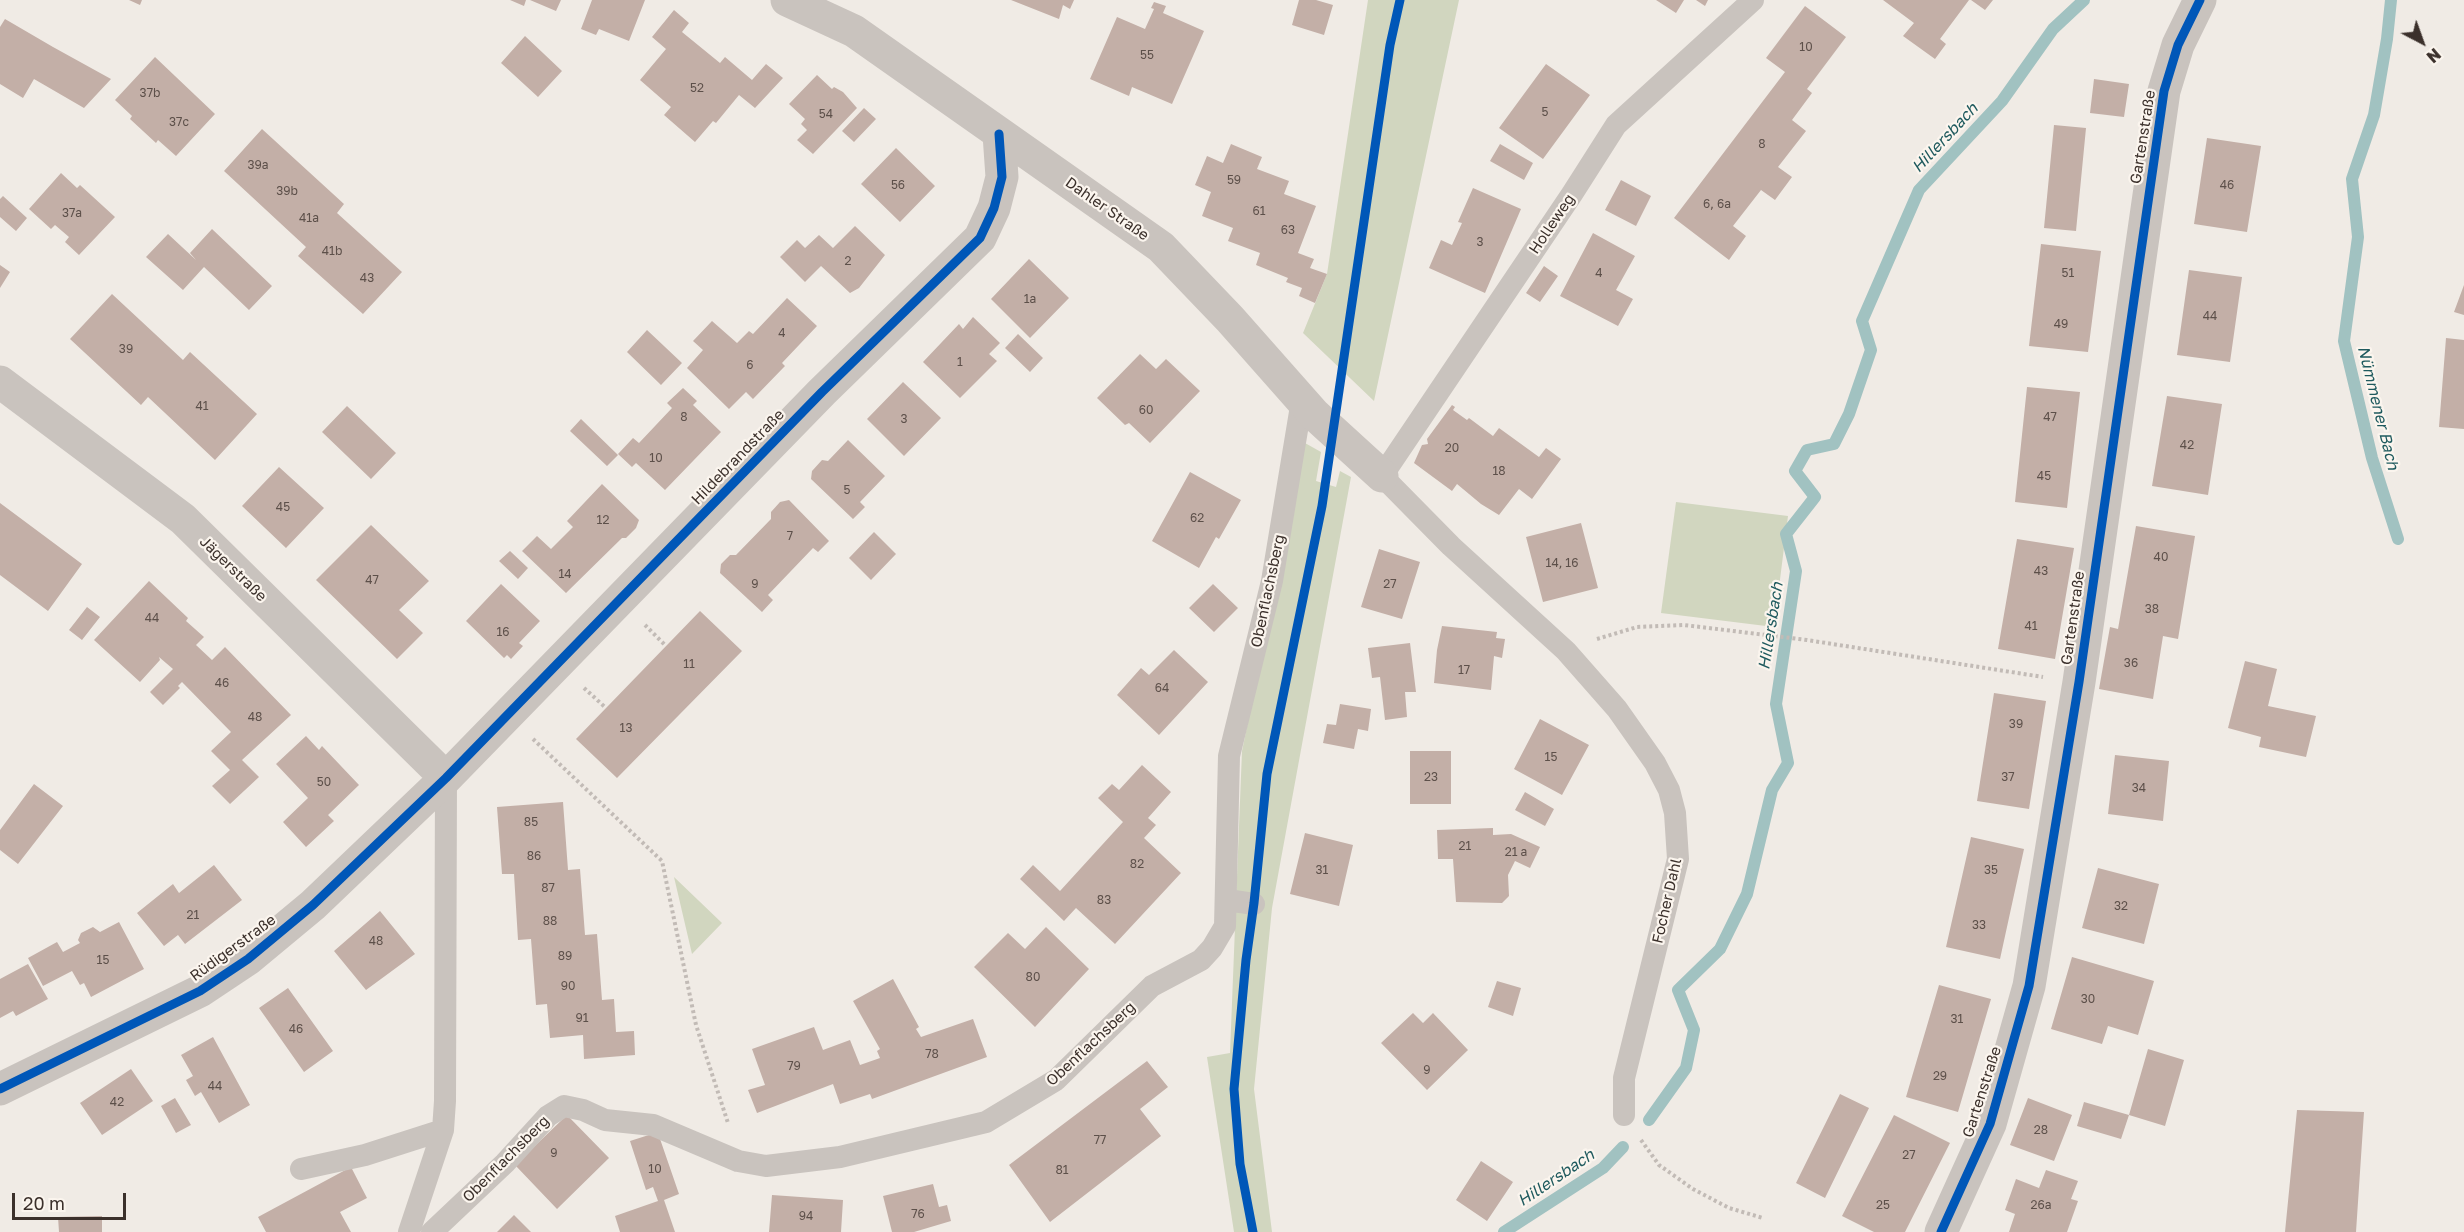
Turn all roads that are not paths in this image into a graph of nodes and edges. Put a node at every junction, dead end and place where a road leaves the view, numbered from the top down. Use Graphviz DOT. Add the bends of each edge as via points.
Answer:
graph roads {
  1 [pos="787,0"];
  2 [pos="1753,0"];
  3 [pos="2200,0"];
  4 [pos="999,134"];
  5 [pos="0,382"];
  6 [pos="1302,400"];
  7 [pos="1382,476"];
  8 [pos="446,778"];
  9 [pos="1227,900"];
  10 [pos="1254,904"];
  11 [pos="0,1089"];
  12 [pos="1624,1115"];
  13 [pos="443,1130"];
  14 [pos="301,1169"];
  15 [pos="409,1232"];
  16 [pos="432,1232"];
  17 [pos="1941,1232"];
  1 -- 4 [label="street, Dahler Straße" via="854,30"];
  2 -- 7 [label="lane, Holleweg" via="1616,125"];
  3 -- 17 [label="street, Gartenstraße" via="2178,45 2164,92 2079,682 2029,986 1990,1124"];
  4 -- 6 [label="street, Dahler Straße" via="1161,247"];
  4 -- 8 [label="street, Hildebrandstraße" via="1002,177 980,238 822,392"];
  5 -- 8 [label="street, Jägerstraße" via="183,519"];
  6 -- 7 [label="street, Dahler Straße"];
  6 -- 9 [label="lane, Obenflachsberg" via="1272,581 1229,756"];
  7 -- 12 [label="lane, Focher Dahl" via="1451,546 1566,651 1617,709 1669,790 1678,859 1624,1078"];
  8 -- 11 [label="street, Rüdigerstraße" via="313,905 248,959 200,991"];
  8 -- 13 [label="lane"];
  9 -- 10 [label="lane"];
  9 -- 16 [label="lane, Obenflachsberg" via="1225,926 1201,960 1152,986 1056,1080 986,1122 840,1157 766,1166 740,1161 653,1125 605,1120 564,1106 548,1116"];
  13 -- 14 [label="lane" via="365,1155"];
  13 -- 15 [label="lane"];
}
